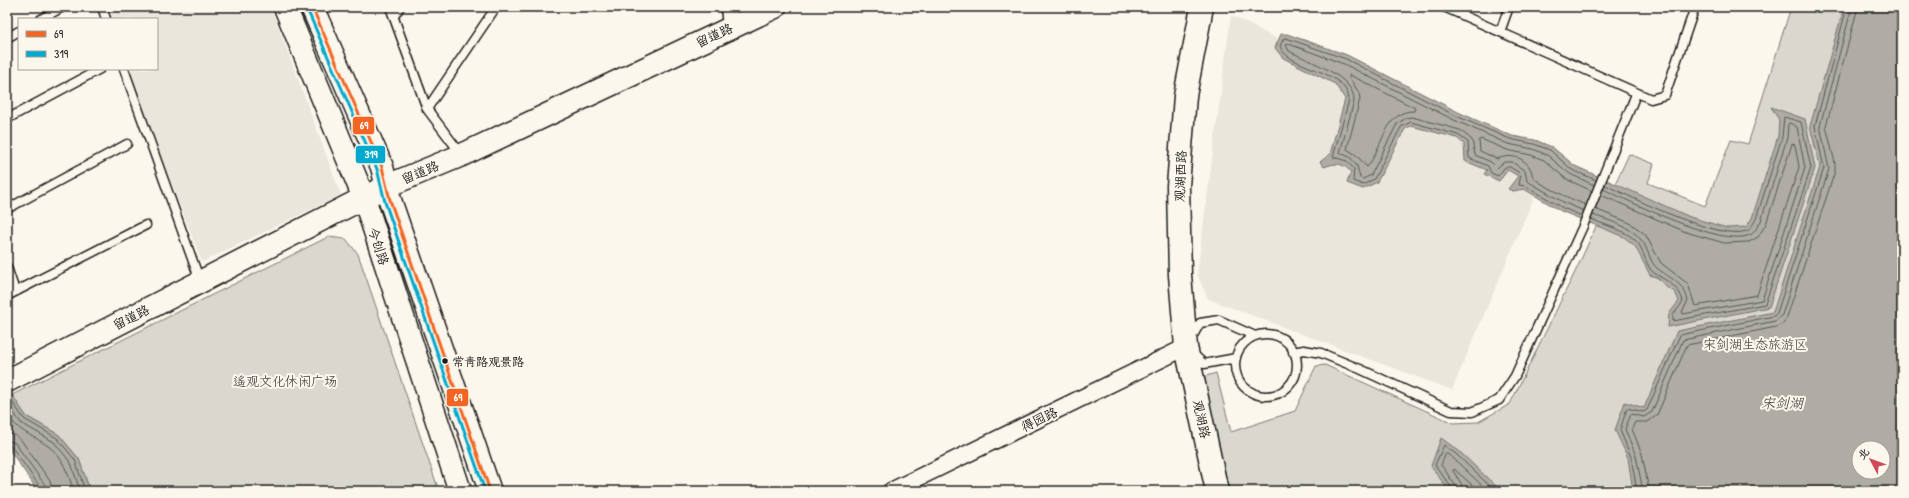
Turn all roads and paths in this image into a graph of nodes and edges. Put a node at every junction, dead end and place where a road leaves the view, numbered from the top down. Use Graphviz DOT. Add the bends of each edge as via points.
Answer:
graph roads {
  1 [pos="63,7"];
  2 [pos="102,7"];
  3 [pos="284,7"];
  4 [pos="312,7"];
  5 [pos="390,7"];
  6 [pos="400,7"];
  7 [pos="496,7"];
  8 [pos="775,7"];
  9 [pos="1202,7"];
  10 [pos="1444,7"];
  11 [pos="1509,7"];
  12 [pos="1696,7"];
  13 [pos="394,16"];
  14 [pos="730,17"];
  15 [pos="43,18"];
  16 [pos="106,18"];
  17 [pos="18,32"];
  18 [pos="1500,32"];
  19 [pos="7,38"];
  20 [pos="98,70"];
  21 [pos="124,70"];
  22 [pos="1636,94"];
  23 [pos="427,109"];
  24 [pos="7,119"];
  25 [pos="127,144"];
  26 [pos="462,155"];
  27 [pos="387,186"];
  28 [pos="364,198"];
  29 [pos="7,209"];
  30 [pos="146,225"];
  31 [pos="7,267"];
  32 [pos="200,281"];
  33 [pos="15,291"];
  34 [pos="7,296"];
  35 [pos="1255,336"];
  36 [pos="1186,348"];
  37 [pos="1293,352"];
  38 [pos="1236,358"];
  39 [pos="7,381"];
  40 [pos="460,491"];
  41 [pos="490,491"];
  42 [pos="891,491"];
  43 [pos="1217,491"];
  1 -- 15 [label="lane"];
  2 -- 16 [label="lane"];
  3 -- 28 [label="street, 今创路"];
  4 -- 27 [label="street, 今创路" via="382,167"];
  5 -- 13 [label="lane"];
  6 -- 13 [label="lane"];
  7 -- 23 [label="lane"];
  8 -- 14 [label="street, 留道路"];
  9 -- 36 [label="street, 观湖西路" via="1185,96 1178,186 1180,275"];
  10 -- 18 [label="lane"];
  11 -- 18 [label="lane"];
  12 -- 22 [label="lane" via="1665,95 1651,99"];
  13 -- 23 [label="lane"];
  14 -- 26 [label="street, 留道路"];
  17 -- 19 [label="lane"];
  18 -- 22 [label="lane"];
  20 -- 24 [label="lane"];
  21 -- 32 [label="lane"];
  22 -- 37 [label="lane" via="1583,226 1515,376 1499,400 1472,412 1452,411 1321,353 1304,350"];
  23 -- 26 [label="lane"];
  25 -- 29 [label="lane"];
  26 -- 27 [label="street, 留道路"];
  27 -- 28 [label="street, 留道路"];
  27 -- 41 [label="street, 今创路"];
  28 -- 32 [label="street, 留道路"];
  28 -- 40 [label="street, 今创路"];
  30 -- 33 [label="lane"];
  31 -- 33 [label="lane"];
  32 -- 39 [label="street, 留道路"];
  33 -- 34 [label="lane"];
  35 -- 36 [label="lane" via="1219,320 1200,323"];
  35 -- 37 [label="lane" via="1276,336 1285,341"];
  35 -- 38 [label="lane" via="1246,341"];
  36 -- 38 [label="lane" via="1204,364"];
  36 -- 42 [label="street, 得园路"];
  36 -- 43 [label="street, 观湖路"];
  37 -- 38 [label="lane" via="1297,368 1294,378 1280,393 1270,396 1250,393 1242,386 1237,378"];
}
